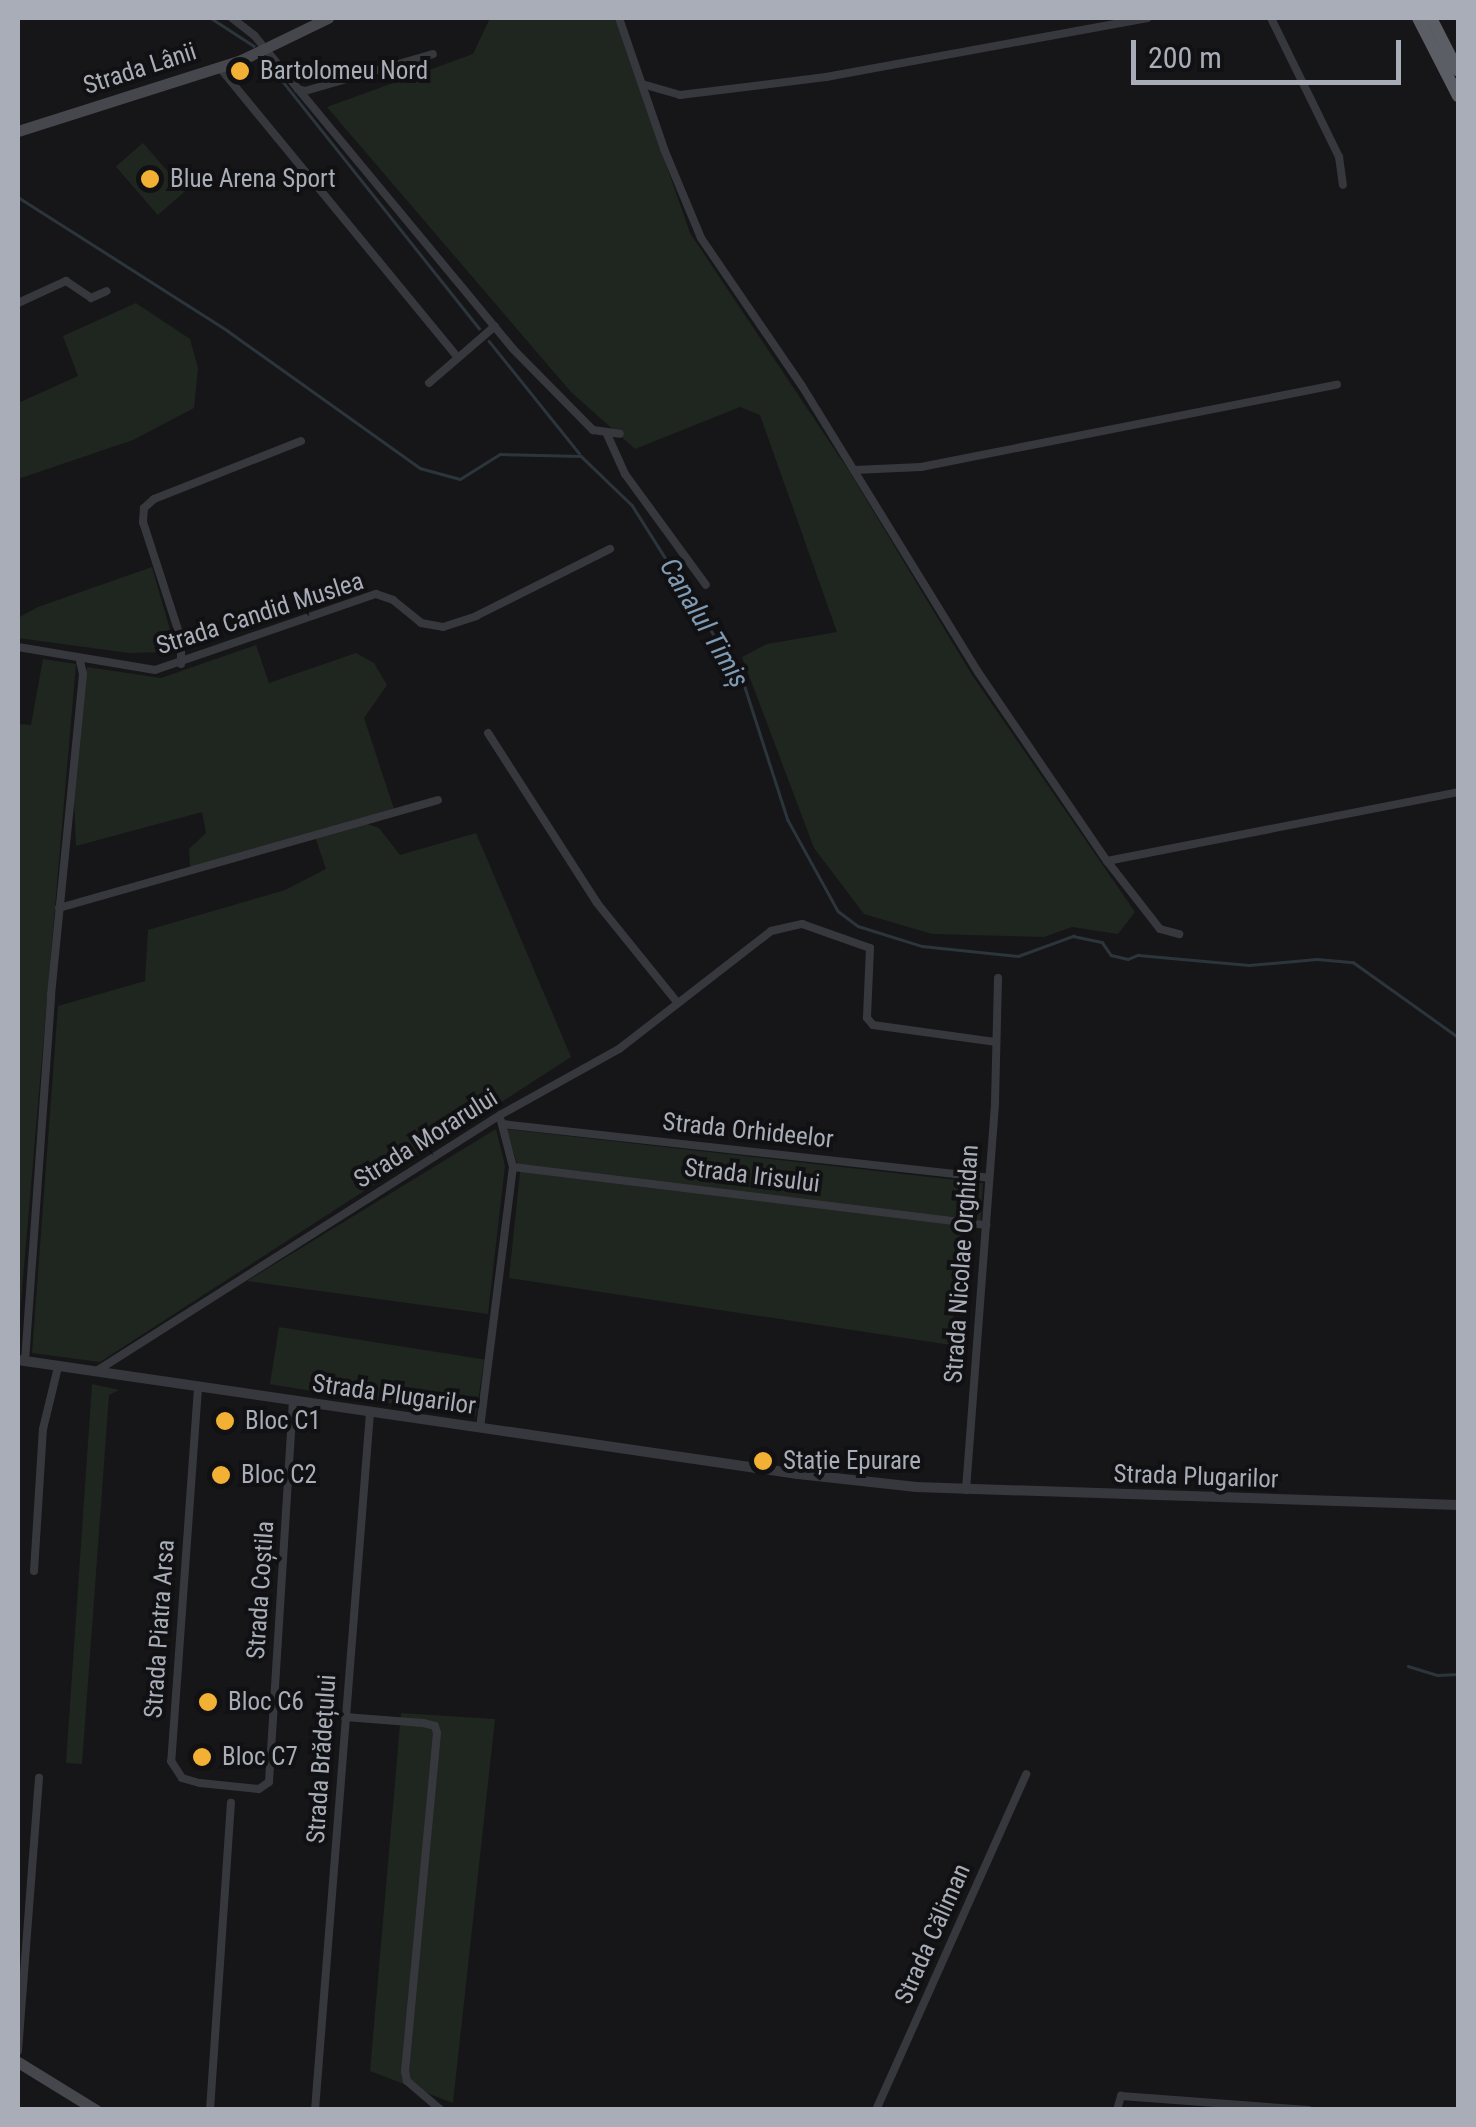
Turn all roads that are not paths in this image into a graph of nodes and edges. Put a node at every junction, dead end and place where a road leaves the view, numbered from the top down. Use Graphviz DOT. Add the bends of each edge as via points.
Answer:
graph roads {
  1 [pos="232,18"];
  2 [pos="328,18"];
  3 [pos="619,18"];
  4 [pos="1148,18"];
  5 [pos="1271,18"];
  6 [pos="1418,18"];
  7 [pos="1431,18"];
  8 [pos="266,49"];
  9 [pos="433,54"];
  10 [pos="220,68"];
  11 [pos="1458,71"];
  12 [pos="642,84"];
  13 [pos="298,89"];
  14 [pos="1458,96"];
  15 [pos="18,131"];
  16 [pos="1343,185"];
  17 [pos="107,291"];
  18 [pos="18,303"];
  19 [pos="495,326"];
  20 [pos="457,357"];
  21 [pos="428,383"];
  22 [pos="1337,385"];
  23 [pos="606,432"];
  24 [pos="620,434"];
  25 [pos="300,441"];
  26 [pos="854,470"];
  27 [pos="610,549"];
  28 [pos="706,585"];
  29 [pos="18,648"];
  30 [pos="80,661"];
  31 [pos="181,664"];
  32 [pos="488,733"];
  33 [pos="1458,792"];
  34 [pos="438,800"];
  35 [pos="1107,861"];
  36 [pos="60,908"];
  37 [pos="1179,934"];
  38 [pos="998,978"];
  39 [pos="678,1002"];
  40 [pos="995,1042"];
  41 [pos="501,1120"];
  42 [pos="514,1167"];
  43 [pos="990,1178"];
  44 [pos="986,1225"];
  45 [pos="21,1361"];
  46 [pos="58,1366"];
  47 [pos="96,1372"];
  48 [pos="198,1388"];
  49 [pos="293,1400"];
  50 [pos="370,1412"];
  51 [pos="480,1428"];
  52 [pos="966,1490"];
  53 [pos="1458,1505"];
  54 [pos="34,1571"];
  55 [pos="345,1717"];
  56 [pos="1026,1774"];
  57 [pos="39,1778"];
  58 [pos="269,1782"];
  59 [pos="231,1803"];
  60 [pos="18,2051"];
  61 [pos="18,2062"];
  62 [pos="96,2110"];
  63 [pos="210,2110"];
  64 [pos="315,2110"];
  65 [pos="441,2110"];
  66 [pos="876,2110"];
  67 [pos="1118,2110"];
  68 [pos="1308,2110"];
  1 -- 8 [label="street"];
  2 -- 8 [label="main road, Strada Lânii"];
  3 -- 12 [label="street"];
  4 -- 12 [label="street" via="826,78 680,94"];
  5 -- 16 [label="street" via="1339,157"];
  6 -- 14 [label="highway"];
  7 -- 11 [label="highway"];
  8 -- 10 [label="main road, Strada Lânii"];
  8 -- 13 [label="street"];
  9 -- 13 [label="street" via="313,91"];
  10 -- 15 [label="main road, Strada Lânii"];
  10 -- 20 [label="street"];
  12 -- 26 [label="street" via="701,238"];
  13 -- 19 [label="street"];
  17 -- 18 [label="street" via="91,298 66,281"];
  19 -- 20 [label="street"];
  19 -- 23 [label="street" via="592,430"];
  20 -- 21 [label="street"];
  22 -- 26 [label="street" via="921,467"];
  23 -- 24 [label="street"];
  23 -- 28 [label="street" via="624,474"];
  25 -- 31 [label="street" via="144,508 178,629"];
  26 -- 35 [label="street" via="978,672"];
  27 -- 31 [label="street, Strada Candid Muslea" via="452,624 421,623 376,594"];
  29 -- 30 [label="street, Strada Candid Muslea"];
  30 -- 31 [label="street, Strada Candid Muslea" via="134,670"];
  30 -- 36 [label="street, Strada Plugarilor"];
  32 -- 39 [label="street" via="598,903"];
  33 -- 35 [label="street"];
  34 -- 36 [label="street"];
  35 -- 37 [label="street" via="1156,924"];
  36 -- 45 [label="street, Strada Plugarilor"];
  38 -- 40 [label="street, Strada Nicolae Orghidan"];
  39 -- 40 [label="street, Strada Morarului" via="771,931 802,924 868,946 867,1018 878,1026"];
  39 -- 41 [label="street, Strada Morarului" via="619,1049"];
  40 -- 43 [label="street, Strada Nicolae Orghidan"];
  41 -- 42 [label="street"];
  41 -- 43 [label="street, Strada Orhideelor"];
  41 -- 47 [label="street, Strada Morarului"];
  42 -- 44 [label="street, Strada Irisului"];
  42 -- 51 [label="street"];
  43 -- 44 [label="street, Strada Nicolae Orghidan"];
  44 -- 52 [label="street, Strada Nicolae Orghidan"];
  45 -- 46 [label="street, Strada Plugarilor"];
  46 -- 47 [label="street, Strada Plugarilor"];
  46 -- 54 [label="street" via="43,1429"];
  47 -- 48 [label="street, Strada Plugarilor"];
  48 -- 49 [label="street, Strada Plugarilor"];
  48 -- 58 [label="street, Strada Piatra Arsa" via="171,1761 190,1781 259,1789"];
  49 -- 50 [label="street, Strada Plugarilor"];
  49 -- 58 [label="street, Strada Coștila"];
  50 -- 51 [label="street, Strada Plugarilor"];
  50 -- 55 [label="street, Strada Brădețului"];
  51 -- 52 [label="street, Strada Plugarilor" via="798,1474"];
  52 -- 53 [label="street, Strada Plugarilor"];
  55 -- 64 [label="street, Strada Brădețului"];
  55 -- 65 [label="street" via="430,1724 437,1733 406,2071 408,2081"];
  56 -- 66 [label="street, Strada Căliman"];
  57 -- 60 [label="street"];
  59 -- 63 [label="street"];
  61 -- 62 [label="main road"];
  67 -- 68 [label="street" via="1121,2096"];
}
